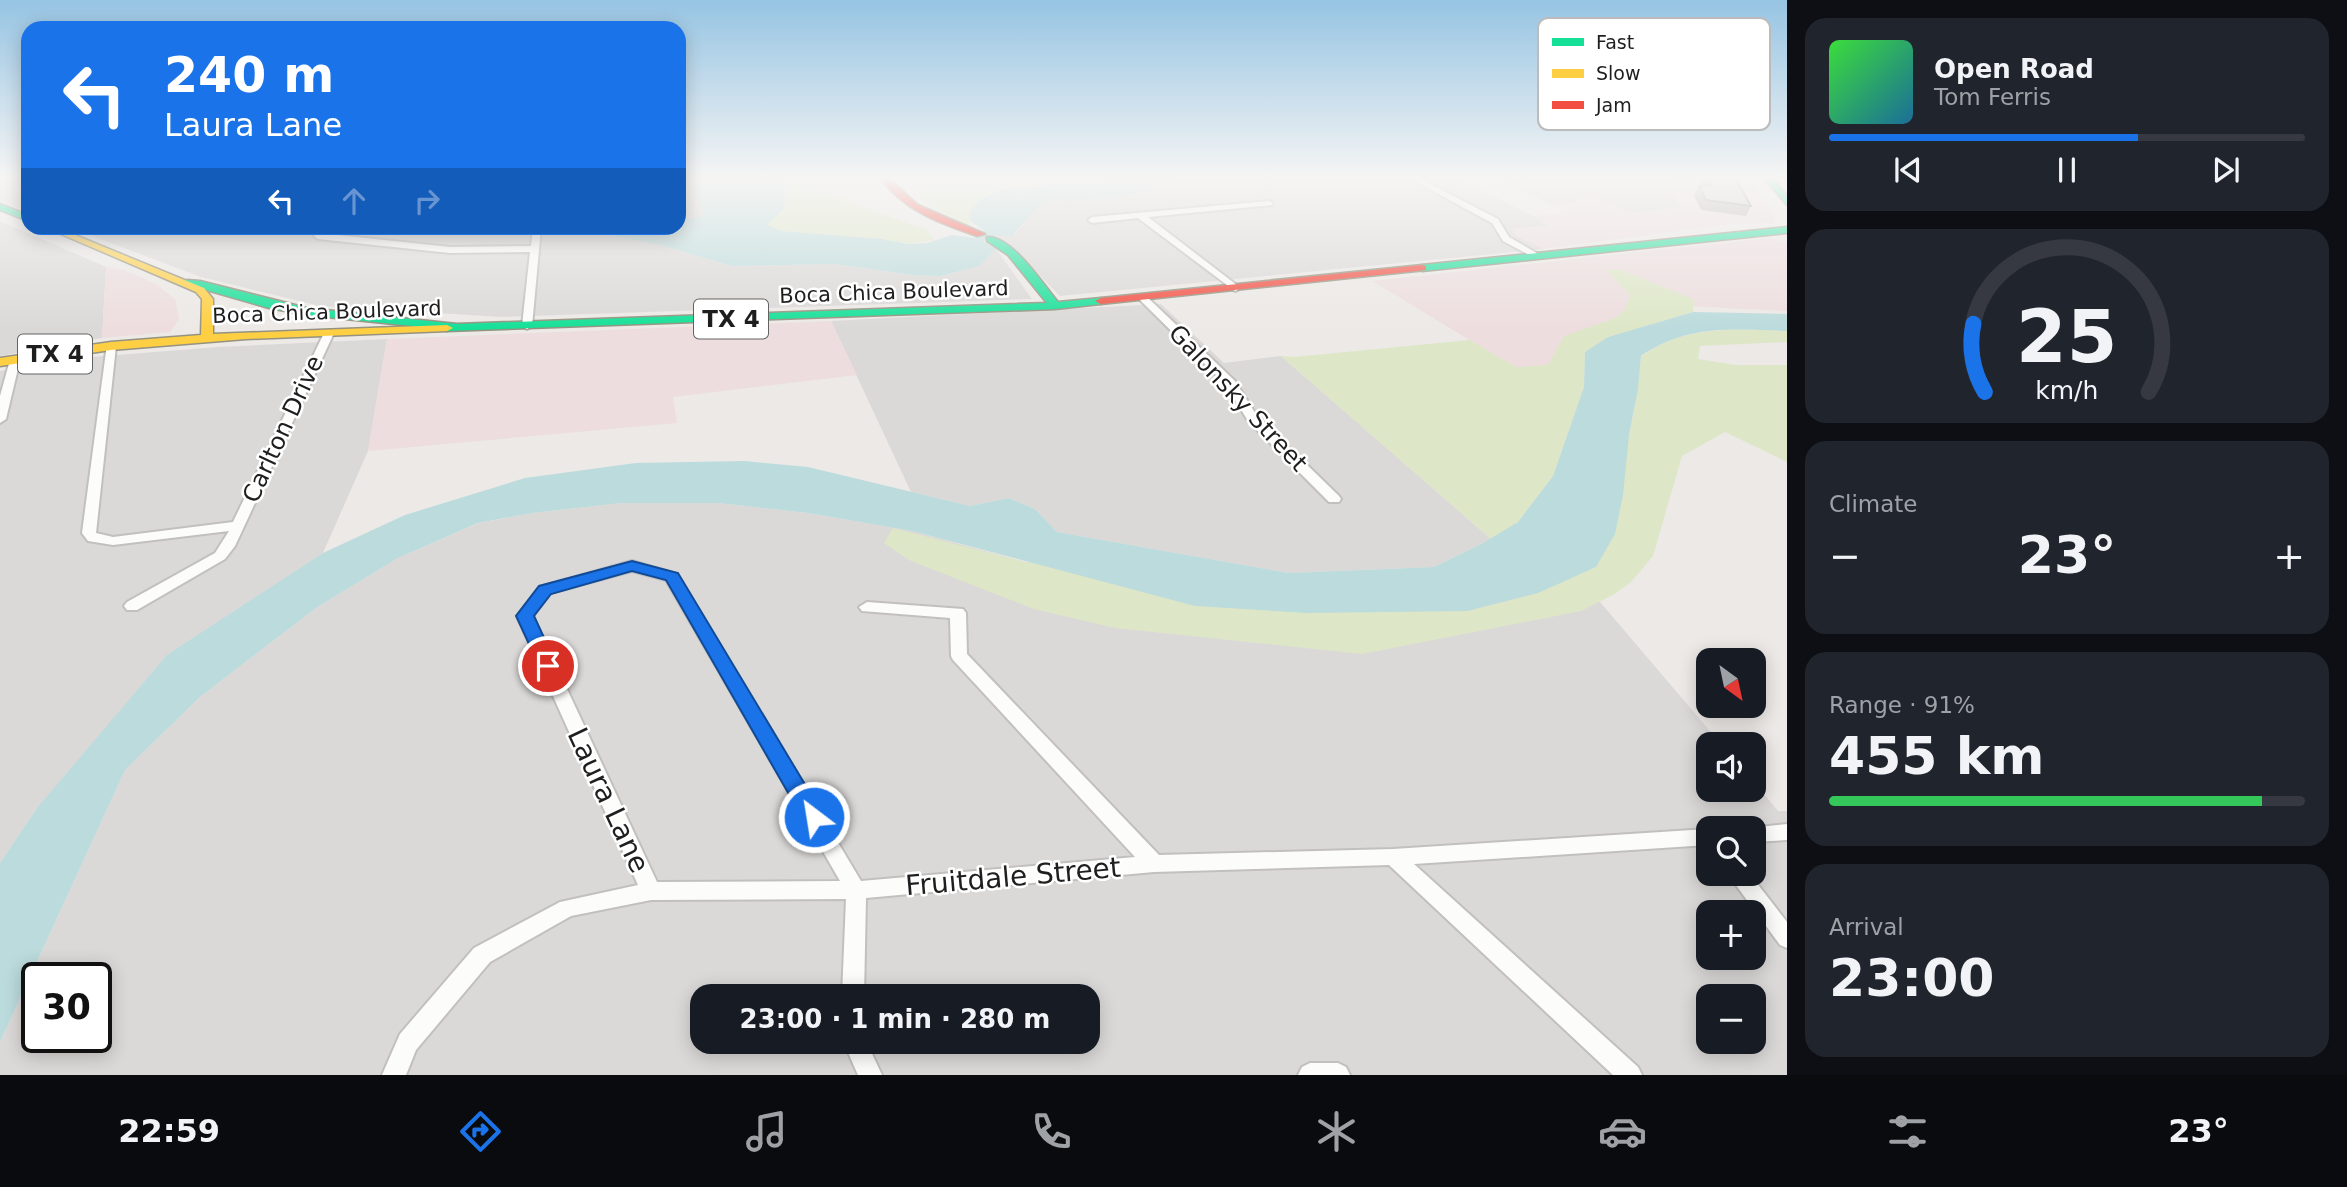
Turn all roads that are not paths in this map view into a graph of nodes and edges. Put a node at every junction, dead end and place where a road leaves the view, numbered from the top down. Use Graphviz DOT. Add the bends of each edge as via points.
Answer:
graph roads {
  1 [pos="965,228"];
  2 [pos="1157,228"];
  3 [pos="1499,228"];
  4 [pos="1761,228"];
  5 [pos="1787,230"];
  6 [pos="1748,233"];
  7 [pos="68,235"];
  8 [pos="536,235"];
  9 [pos="318,236"];
  10 [pos="1787,240"];
  11 [pos="536,249"];
  12 [pos="1538,256"];
  13 [pos="187,283"];
  14 [pos="1235,288"];
  15 [pos="1142,298"];
  16 [pos="253,301"];
  17 [pos="1055,306"];
  18 [pos="209,308"];
  19 [pos="527,326"];
  20 [pos="472,328"];
  21 [pos="329,333"];
  22 [pos="207,338"];
  23 [pos="110,346"];
  24 [pos="7,361"];
  25 [pos="2,406"];
  26 [pos="0,419"];
  27 [pos="1334,499"];
  28 [pos="238,526"];
  29 [pos="132,606"];
  30 [pos="867,607"];
  31 [pos="1787,832"];
  32 [pos="1766,833"];
  33 [pos="1696,838"];
  34 [pos="1393,856"];
  35 [pos="1154,864"];
  36 [pos="1747,886"];
  37 [pos="856,890"];
  38 [pos="651,891"];
  39 [pos="1787,938"];
  40 [pos="853,984"];
  41 [pos="860,1054"];
  42 [pos="394,1075"];
  43 [pos="870,1075"];
  44 [pos="1310,1075"];
  45 [pos="1338,1075"];
  46 [pos="1630,1075"];
  1 -- 17 [label="main road" via="1006,247"];
  2 -- 14 [label="street"];
  3 -- 12 [label="street" via="1506,239"];
  4 -- 6 [label="main road, TX 4"];
  5 -- 6 [label="main road, Boca Chica Boulevard / TX 4"];
  6 -- 10 [label="main road"];
  6 -- 12 [label="main road, Boca Chica Boulevard / TX 4"];
  7 -- 13 [label="main road"];
  8 -- 11 [label="street"];
  9 -- 11 [label="street" via="450,250"];
  11 -- 19 [label="street"];
  12 -- 14 [label="main road, Boca Chica Boulevard / TX 4"];
  13 -- 16 [label="main road" via="209,284"];
  13 -- 18 [label="main road" via="208,299"];
  14 -- 15 [label="main road, Boca Chica Boulevard / TX 4"];
  15 -- 17 [label="main road, Boca Chica Boulevard / TX 4"];
  15 -- 27 [label="street, Galonsky Street" via="1231,383 1252,418"];
  16 -- 18 [label="main road"];
  16 -- 20 [label="main road" via="347,318"];
  17 -- 19 [label="main road, Boca Chica Boulevard / TX 4"];
  18 -- 22 [label="main road"];
  19 -- 20 [label="main road, Boca Chica Boulevard / TX 4"];
  20 -- 21 [label="main road, Boca Chica Boulevard / TX 4"];
  21 -- 22 [label="main road, Boca Chica Boulevard / TX 4"];
  21 -- 28 [label="street, Carlton Drive"];
  22 -- 23 [label="main road, Boca Chica Boulevard / TX 4"];
  23 -- 24 [label="main road, Boca Chica Boulevard / TX 4"];
  23 -- 28 [label="street, Carlton Drive" via="89,533 113,541"];
  24 -- 25 [label="street"];
  25 -- 26 [label="street"];
  28 -- 29 [label="street, Carlton Drive" via="220,555"];
  30 -- 35 [label="street" via="958,613 959,656"];
  31 -- 32 [label="street"];
  33 -- 34 [label="street, Fruitdale Street"];
  34 -- 35 [label="street, Fruitdale Street"];
  34 -- 46 [label="street"];
  35 -- 37 [label="street, Fruitdale Street"];
  36 -- 39 [label="street"];
  37 -- 38 [label="street, Fruitdale Street"];
  37 -- 38 [label="street, Laura Lane" via="672,577 632,566 545,590 525,616"];
  37 -- 40 [label="street"];
  38 -- 42 [label="street, Fruitdale Street" via="567,908 482,955 408,1042"];
  41 -- 43 [label="street"];
  44 -- 45 [label="street"];
}
